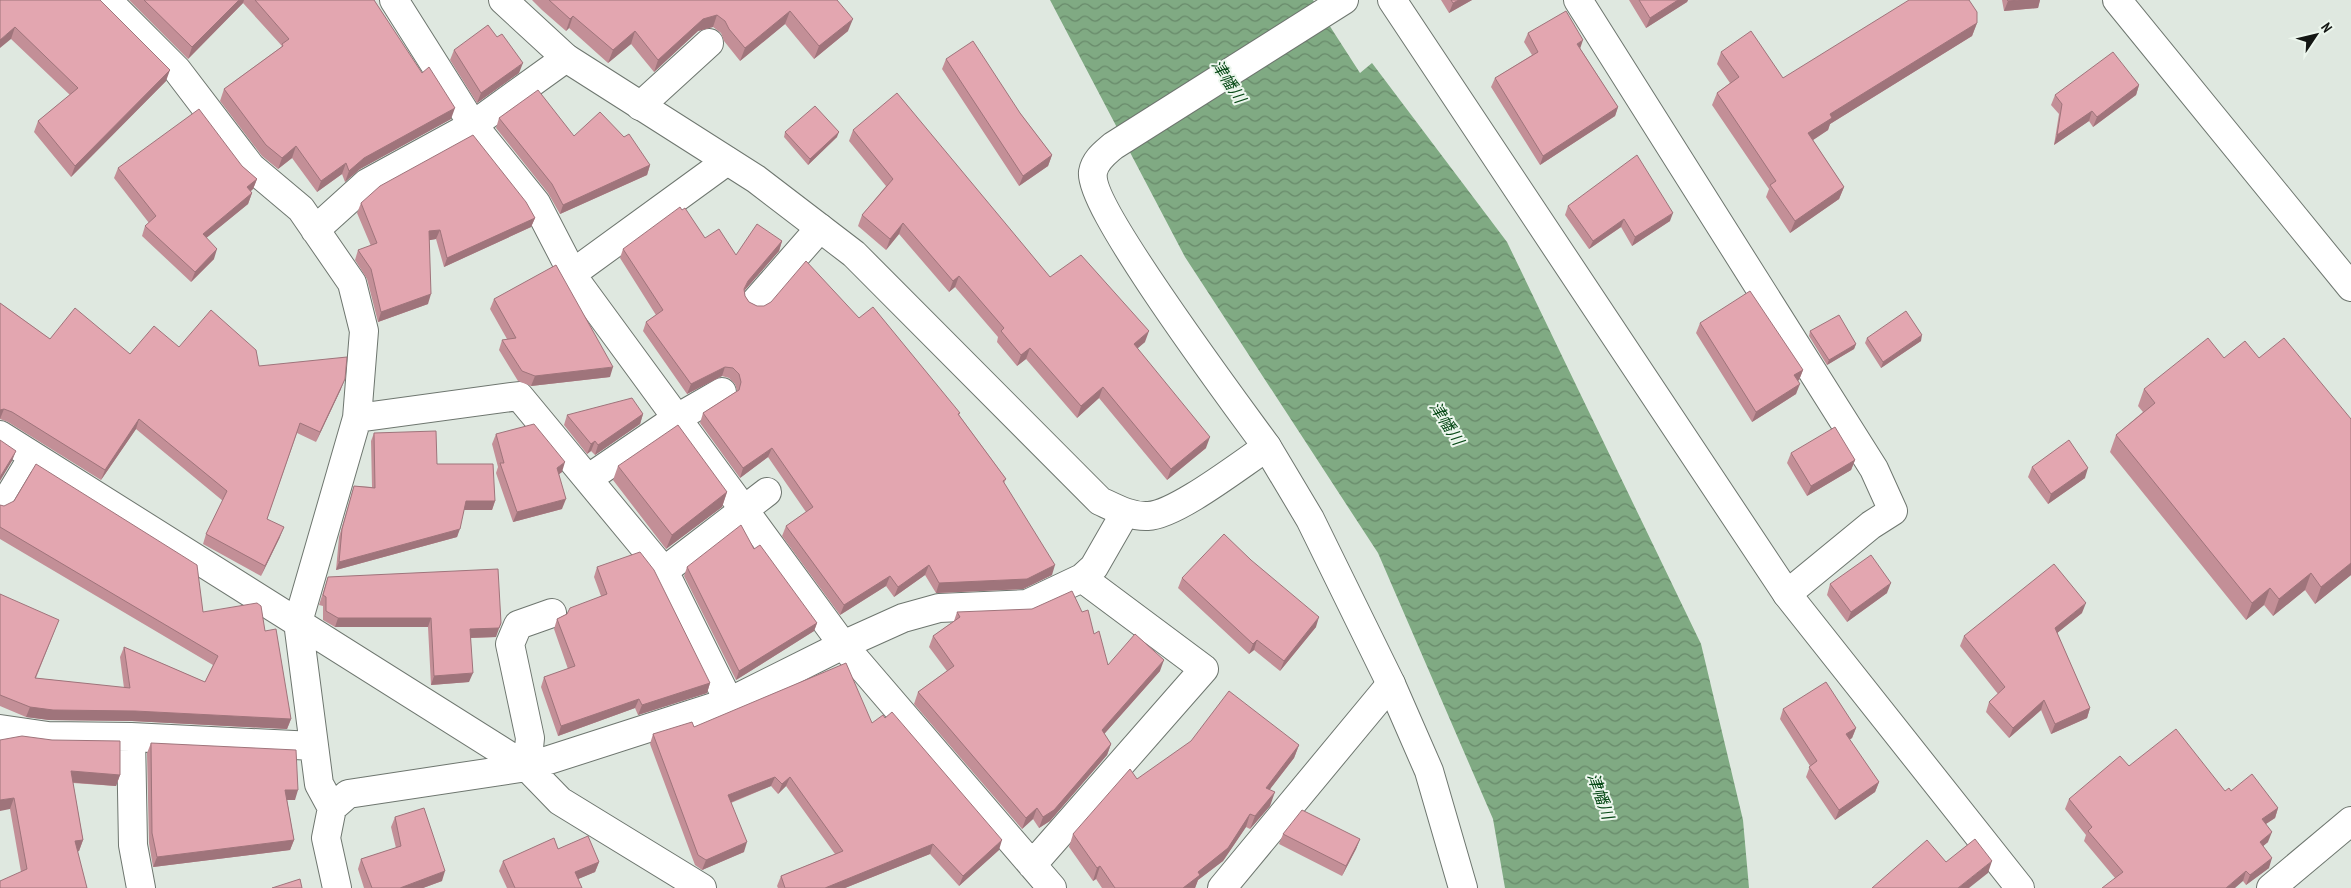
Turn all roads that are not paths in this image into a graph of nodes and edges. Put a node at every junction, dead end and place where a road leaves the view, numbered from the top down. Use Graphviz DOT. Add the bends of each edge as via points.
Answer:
graph roads {
  1 [pos="107,0"];
  2 [pos="394,0"];
  3 [pos="503,0"];
  4 [pos="1392,0"];
  5 [pos="1578,0"];
  6 [pos="2117,0"];
  7 [pos="1336,5"];
  8 [pos="710,43"];
  9 [pos="566,58"];
  10 [pos="640,106"];
  11 [pos="473,125"];
  12 [pos="727,161"];
  13 [pos="820,228"];
  14 [pos="314,230"];
  15 [pos="573,273"];
  16 [pos="2351,287"];
  17 [pos="756,301"];
  18 [pos="722,392"];
  19 [pos="357,418"];
  20 [pos="677,418"];
  21 [pos="0,436"];
  22 [pos="1267,447"];
  23 [pos="30,454"];
  24 [pos="589,478"];
  25 [pos="767,492"];
  26 [pos="0,504"];
  27 [pos="744,510"];
  28 [pos="1125,513"];
  29 [pos="664,571"];
  30 [pos="1082,578"];
  31 [pos="1787,594"];
  32 [pos="552,613"];
  33 [pos="298,622"];
  34 [pos="843,644"];
  35 [pos="1391,684"];
  36 [pos="729,702"];
  37 [pos="0,729"];
  38 [pos="131,736"];
  39 [pos="314,746"];
  40 [pos="527,767"];
  41 [pos="332,808"];
  42 [pos="2351,822"];
  43 [pos="1032,865"];
  44 [pos="2011,884"];
  45 [pos="141,888"];
  46 [pos="337,888"];
  47 [pos="702,888"];
  48 [pos="1052,888"];
  49 [pos="1222,888"];
  50 [pos="1463,888"];
  51 [pos="2272,888"];
  1 -- 14 [label="street" via="177,70 251,167 301,209"];
  2 -- 11 [label="street"];
  3 -- 9 [label="street"];
  4 -- 31 [label="street"];
  5 -- 31 [label="street" via="1874,468 1893,511 1871,525"];
  6 -- 16 [label="street"];
  7 -- 22 [label="street" via="1113,146 1099,158 1093,173 1096,191 1106,214 1152,285"];
  8 -- 10 [label="street"];
  9 -- 10 [label="street"];
  9 -- 11 [label="street"];
  10 -- 12 [label="street"];
  11 -- 14 [label="street" via="367,182"];
  11 -- 15 [label="street" via="536,203"];
  12 -- 13 [label="street"];
  12 -- 15 [label="street"];
  13 -- 17 [label="street"];
  13 -- 28 [label="street" via="854,254 1100,501"];
  14 -- 19 [label="street" via="352,283 364,331"];
  15 -- 20 [label="street"];
  18 -- 20 [label="street"];
  19 -- 24 [label="street" via="519,396"];
  19 -- 33 [label="street"];
  20 -- 24 [label="street"];
  20 -- 27 [label="street"];
  21 -- 23 [label="street"];
  22 -- 28 [label="street" via="1170,512 1147,516"];
  22 -- 35 [label="street" via="1310,519"];
  23 -- 26 [label="lane"];
  23 -- 33 [label="street"];
  24 -- 29 [label="street"];
  25 -- 27 [label="street"];
  27 -- 29 [label="street"];
  27 -- 34 [label="street"];
  28 -- 30 [label="street" via="1094,567"];
  29 -- 36 [label="street"];
  30 -- 34 [label="street" via="1027,604 939,608 902,618"];
  30 -- 43 [label="street" via="1204,668"];
  31 -- 44 [label="street"];
  32 -- 40 [label="street" via="518,625 510,644 530,738"];
  33 -- 39 [label="street"];
  33 -- 40 [label="street"];
  34 -- 36 [label="street"];
  34 -- 43 [label="street"];
  35 -- 49 [label="street"];
  35 -- 50 [label="street" via="1429,771"];
  36 -- 40 [label="street"];
  37 -- 38 [label="street" via="48,736"];
  38 -- 39 [label="street"];
  38 -- 45 [label="street" via="133,845"];
  39 -- 41 [label="street" via="319,784"];
  40 -- 41 [label="street" via="348,794"];
  40 -- 47 [label="street" via="560,800"];
  41 -- 46 [label="street" via="326,838"];
  42 -- 51 [label="street"];
  43 -- 48 [label="street"];
}
